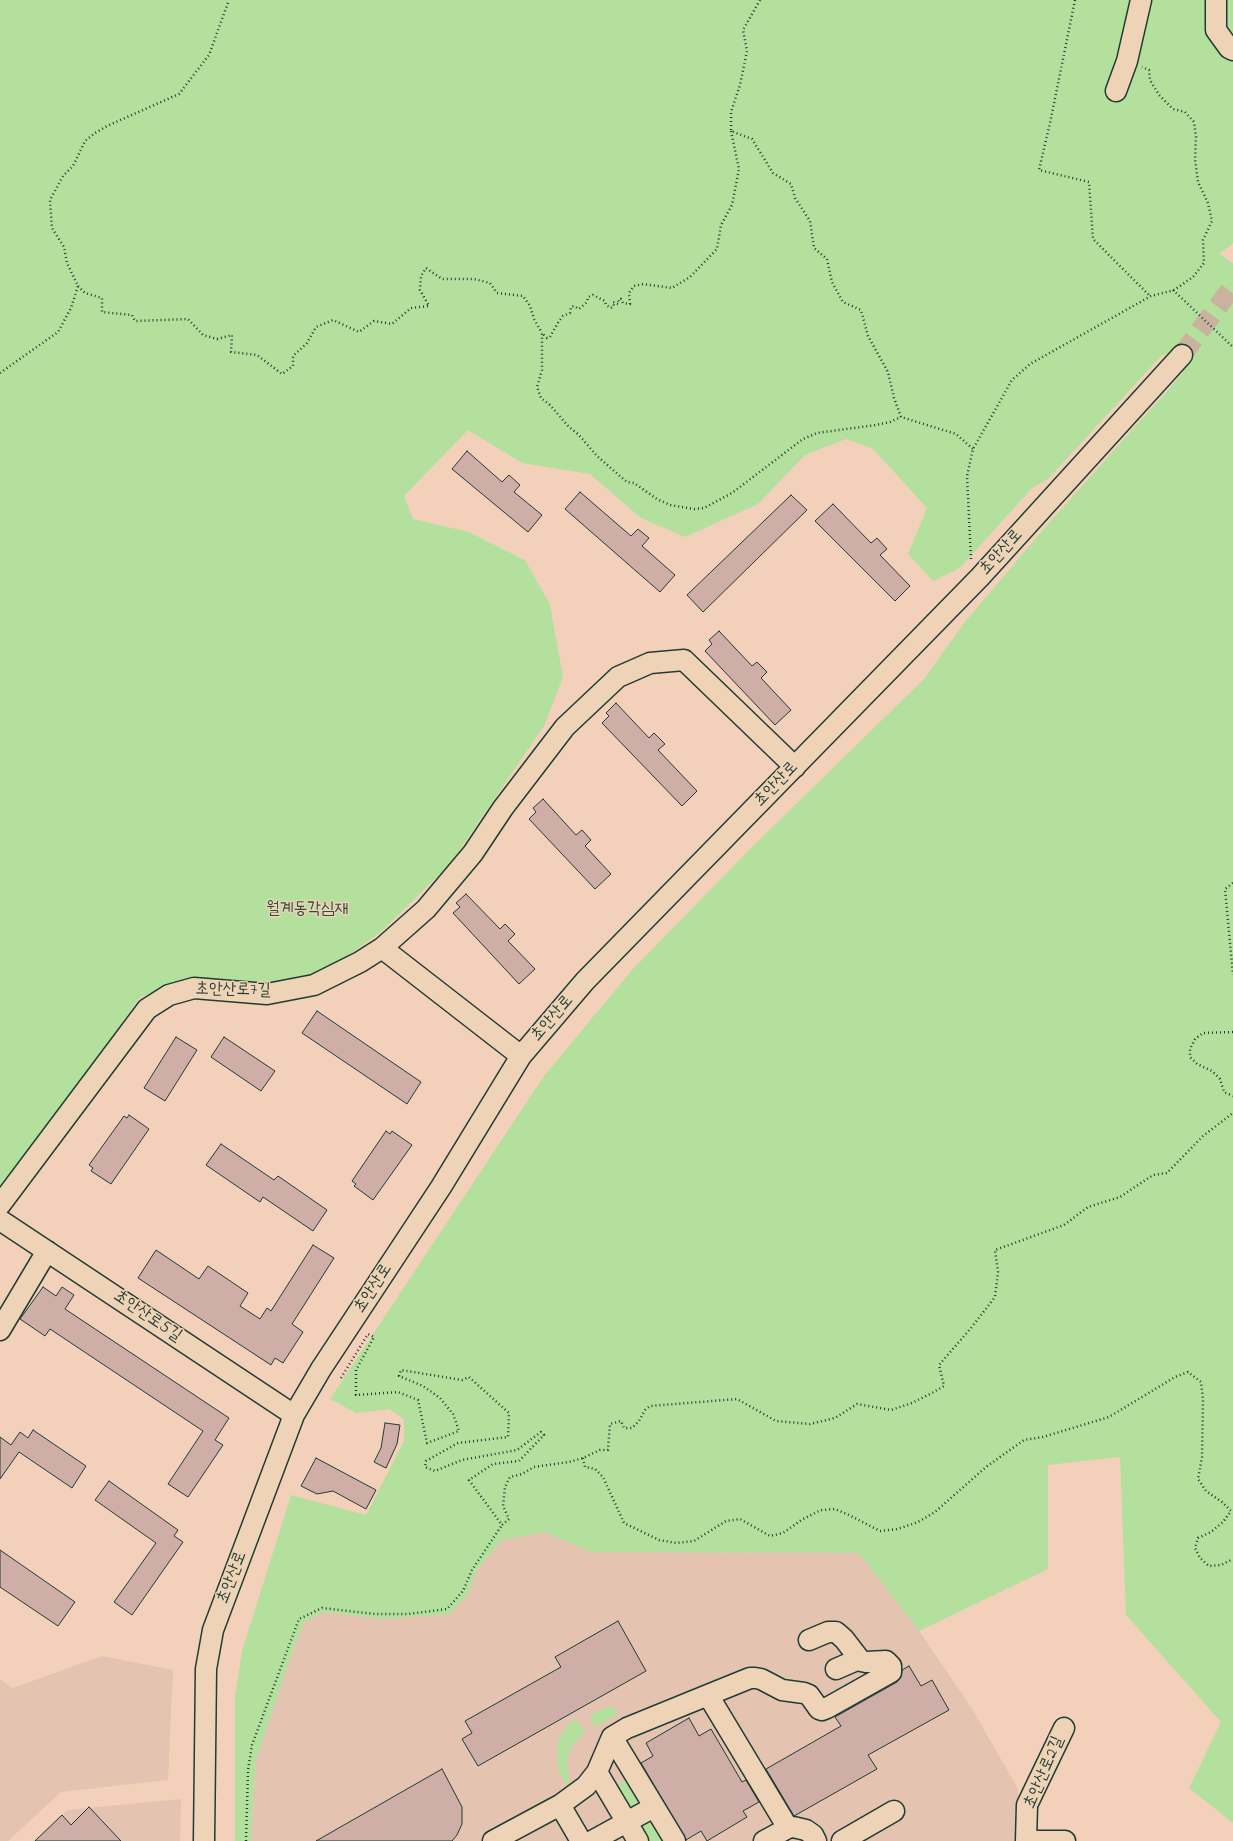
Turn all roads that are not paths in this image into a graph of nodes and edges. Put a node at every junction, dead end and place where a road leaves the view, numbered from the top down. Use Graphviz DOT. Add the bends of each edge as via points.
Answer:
graph roads {
  1 [pos="1141,0"];
  2 [pos="1216,0"];
  3 [pos="1233,50"];
  4 [pos="1116,91"];
  5 [pos="1182,355"];
  6 [pos="795,767"];
  7 [pos="382,948"];
  8 [pos="521,1056"];
  9 [pos="0,1205"];
  10 [pos="0,1220"];
  11 [pos="47,1251"];
  12 [pos="0,1330"];
  13 [pos="294,1415"];
  14 [pos="809,1640"];
  15 [pos="859,1659"];
  16 [pos="836,1669"];
  17 [pos="708,1695"];
  18 [pos="1064,1728"];
  19 [pos="612,1737"];
  20 [pos="597,1772"];
  21 [pos="560,1805"];
  22 [pos="654,1807"];
  23 [pos="894,1811"];
  24 [pos="627,1822"];
  25 [pos="788,1828"];
  26 [pos="204,1841"];
  27 [pos="493,1841"];
  28 [pos="581,1841"];
  29 [pos="592,1841"];
  30 [pos="638,1841"];
  31 [pos="675,1841"];
  32 [pos="764,1841"];
  33 [pos="816,1841"];
  34 [pos="842,1841"];
  35 [pos="1026,1841"];
  36 [pos="1065,1841"];
  1 -- 4 [label="street" via="1127,61"];
  2 -- 3 [label="street" via="1216,30"];
  5 -- 6 [label="street, 초안산로" via="980,577"];
  6 -- 7 [label="street, 초안산로7길" via="684,660 650,663 618,677 565,727 502,808 473,853 426,909"];
  6 -- 8 [label="street, 초안산로" via="585,981"];
  7 -- 8 [label="street"];
  7 -- 9 [label="street, 초안산로7길" via="314,985 267,994 194,988 169,995 147,1009"];
  8 -- 13 [label="street, 초안산로" via="441,1187 321,1369"];
  10 -- 11 [label="street, 초안산로5길"];
  11 -- 12 [label="street"];
  11 -- 13 [label="street, 초안산로5길"];
  13 -- 26 [label="street, 초안산로" via="213,1630 206,1669"];
  14 -- 15 [label="street" via="828,1632 836,1632"];
  15 -- 16 [label="street"];
  15 -- 17 [label="street" via="866,1662 886,1661 891,1666 891,1672 822,1710 809,1695 782,1690 755,1678"];
  17 -- 19 [label="street" via="627,1728"];
  17 -- 25 [label="street"];
  18 -- 35 [label="street, 초안산로2길" via="1028,1805"];
  19 -- 20 [label="street"];
  19 -- 22 [label="street"];
  20 -- 21 [label="street" via="586,1786"];
  20 -- 24 [label="street"];
  21 -- 27 [label="street"];
  21 -- 28 [label="street"];
  22 -- 24 [label="street"];
  22 -- 31 [label="street"];
  23 -- 34 [label="street"];
  24 -- 29 [label="street"];
  24 -- 30 [label="street"];
  25 -- 32 [label="street"];
  25 -- 33 [label="street" via="806,1830"];
  35 -- 36 [label="street, 초안산로2길"];
}
